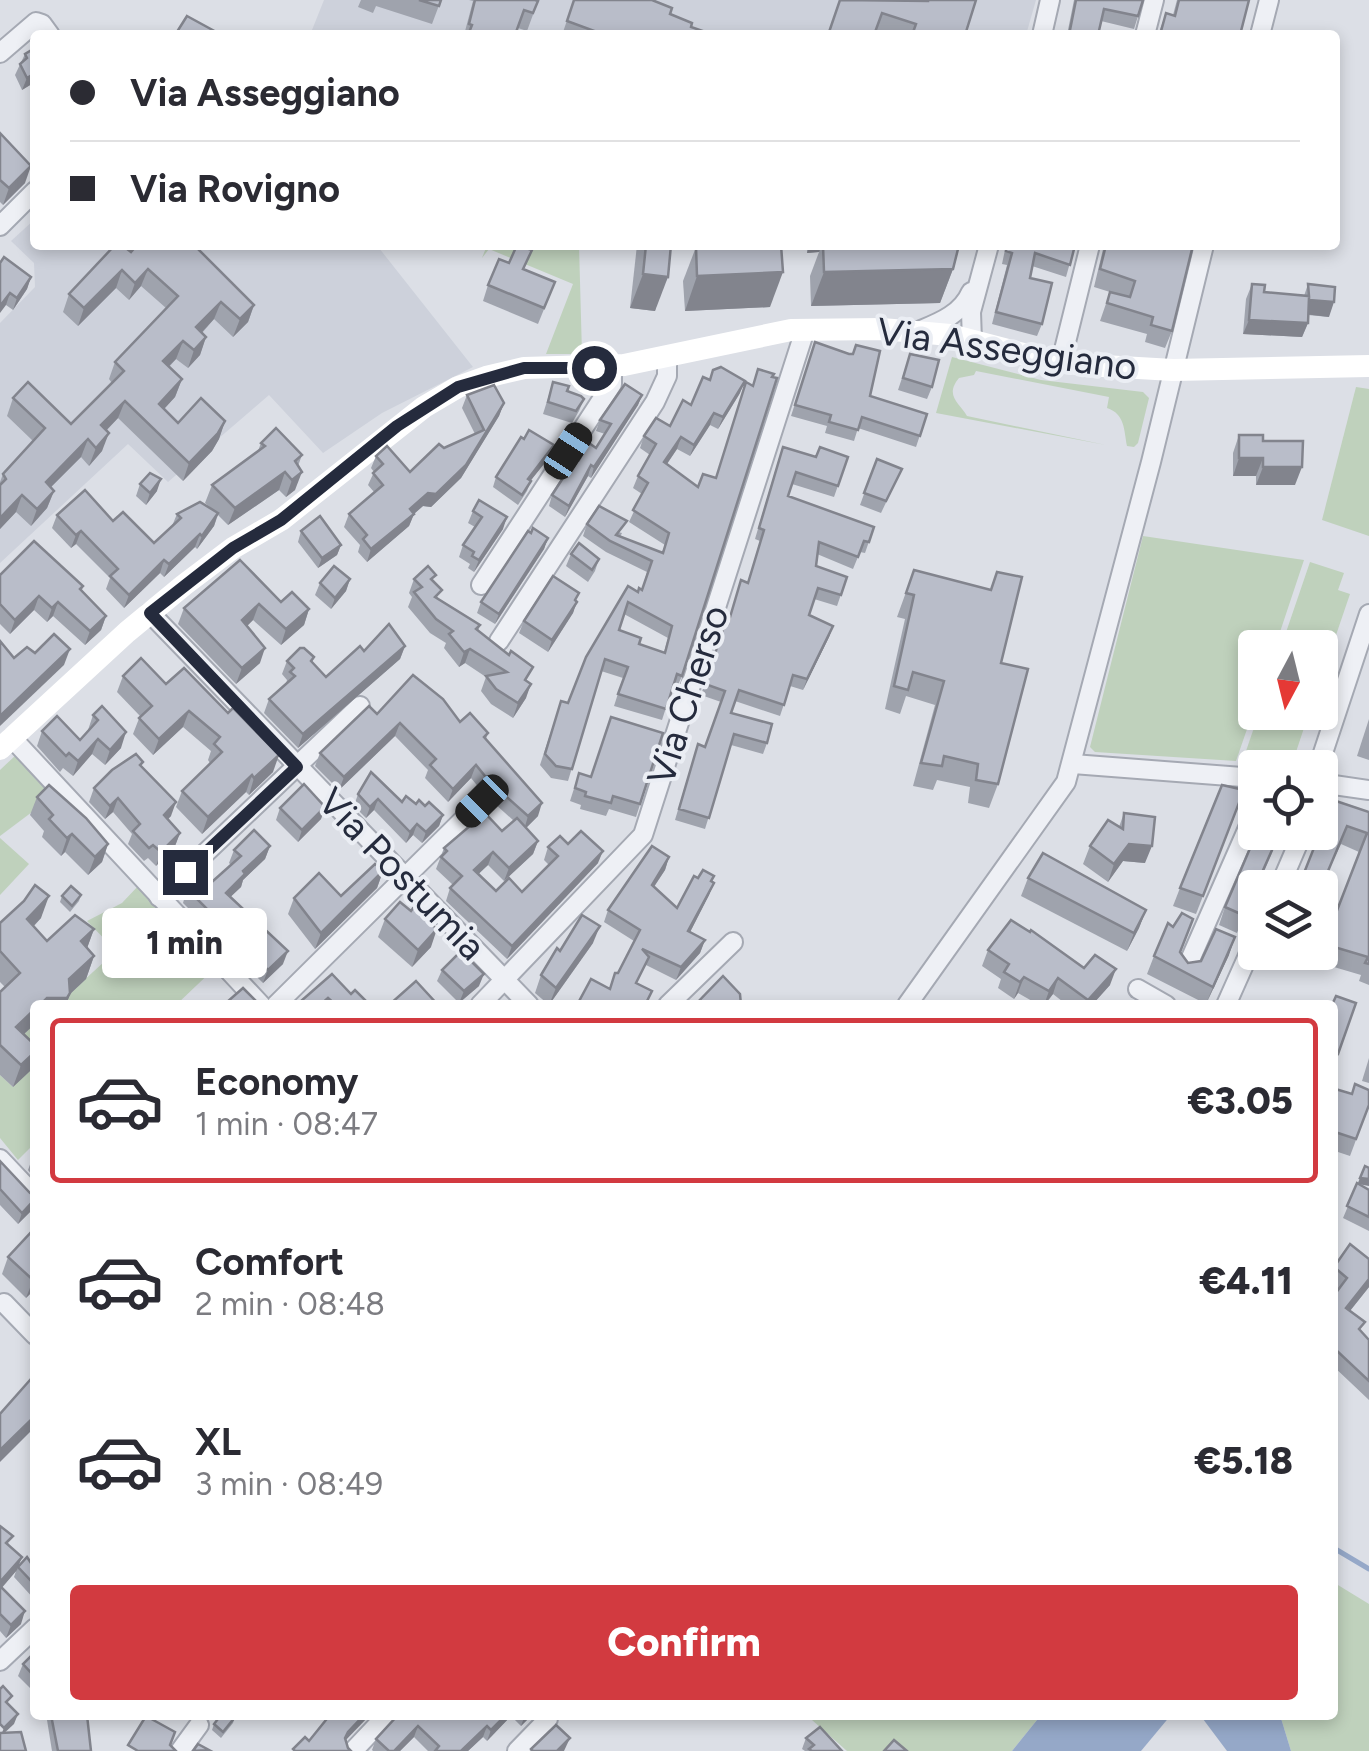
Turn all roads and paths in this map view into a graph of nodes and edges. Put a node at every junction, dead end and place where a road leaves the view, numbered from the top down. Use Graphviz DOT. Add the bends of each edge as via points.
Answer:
graph roads {
  1 [pos="1050,0"];
  2 [pos="1154,0"];
  3 [pos="1269,0"];
  4 [pos="46,30"];
  5 [pos="1043,30"];
  6 [pos="1146,30"];
  7 [pos="1261,30"];
  8 [pos="0,53"];
  9 [pos="30,197"];
  10 [pos="0,226"];
  11 [pos="987,250"];
  12 [pos="1089,250"];
  13 [pos="1203,250"];
  14 [pos="982,269"];
  15 [pos="804,330"];
  16 [pos="921,330"];
  17 [pos="972,341"];
  18 [pos="667,357"];
  19 [pos="1061,362"];
  20 [pos="1369,366"];
  21 [pos="612,367"];
  22 [pos="1172,370"];
  23 [pos="481,585"];
  24 [pos="150,613"];
  25 [pos="1369,614"];
  26 [pos="500,641"];
  27 [pos="360,706"];
  28 [pos="6,743"];
  29 [pos="1329,750"];
  30 [pos="1073,764"];
  31 [pos="297,767"];
  32 [pos="1238,777"];
  33 [pos="1338,784"];
  34 [pos="1369,790"];
  35 [pos="482,801"];
  36 [pos="1238,850"];
  37 [pos="405,878"];
  38 [pos="159,897"];
  39 [pos="732,942"];
  40 [pos="1186,970"];
  41 [pos="1242,970"];
  42 [pos="504,979"];
  43 [pos="1138,989"];
  44 [pos="256,1000"];
  45 [pos="281,1000"];
  46 [pos="485,1000"];
  47 [pos="524,1000"];
  48 [pos="673,1000"];
  49 [pos="912,1000"];
  50 [pos="1157,1000"];
  51 [pos="1228,1000"];
  52 [pos="0,1160"];
  53 [pos="30,1191"];
  54 [pos="1,1305"];
  55 [pos="30,1331"];
  56 [pos="30,1633"];
  57 [pos="0,1661"];
  58 [pos="383,1720"];
  59 [pos="547,1720"];
  60 [pos="199,1726"];
  61 [pos="180,1751"];
  62 [pos="352,1751"];
  63 [pos="517,1751"];
  1 -- 5 [label="street"];
  2 -- 6 [label="street"];
  3 -- 7 [label="street"];
  4 -- 8 [label="street" via="36,22"];
  9 -- 10 [label="street"];
  11 -- 14 [label="street"];
  12 -- 19 [label="street"];
  13 -- 22 [label="street"];
  14 -- 16 [label="street" via="966,303"];
  14 -- 17 [label="street"];
  15 -- 16 [label="street, Via Asseggiano"];
  15 -- 18 [label="street, Via Asseggiano"];
  15 -- 42 [label="street, Via Cherso" via="643,836"];
  16 -- 17 [label="street, Via Asseggiano"];
  17 -- 19 [label="street, Via Asseggiano"];
  18 -- 21 [label="street, Via Asseggiano"];
  18 -- 26 [label="street" via="656,402"];
  19 -- 22 [label="street, Via Asseggiano"];
  20 -- 22 [label="street, Via Asseggiano"];
  21 -- 23 [label="street" via="612,384"];
  21 -- 24 [label="street, Via Asseggiano" via="524,368 458,387"];
  22 -- 30 [label="street"];
  24 -- 28 [label="street, Via Asseggiano"];
  24 -- 31 [label="street, Via Postumia"];
  25 -- 29 [label="street"];
  27 -- 31 [label="street"];
  28 -- 38 [label="street"];
  30 -- 32 [label="street"];
  30 -- 49 [label="street"];
  31 -- 37 [label="street, Via Postumia"];
  31 -- 38 [label="street"];
  33 -- 34 [label="street"];
  35 -- 37 [label="street"];
  36 -- 40 [label="street"];
  37 -- 42 [label="street, Via Postumia"];
  37 -- 45 [label="street"];
  38 -- 44 [label="street"];
  39 -- 48 [label="street"];
  41 -- 51 [label="street"];
  42 -- 46 [label="street, Via Cherso"];
  42 -- 47 [label="street, Via Postumia"];
  43 -- 50 [label="street"];
  52 -- 53 [label="street"];
  54 -- 55 [label="street"];
  56 -- 57 [label="street"];
  58 -- 62 [label="street"];
  59 -- 63 [label="street"];
  60 -- 61 [label="street"];
}
